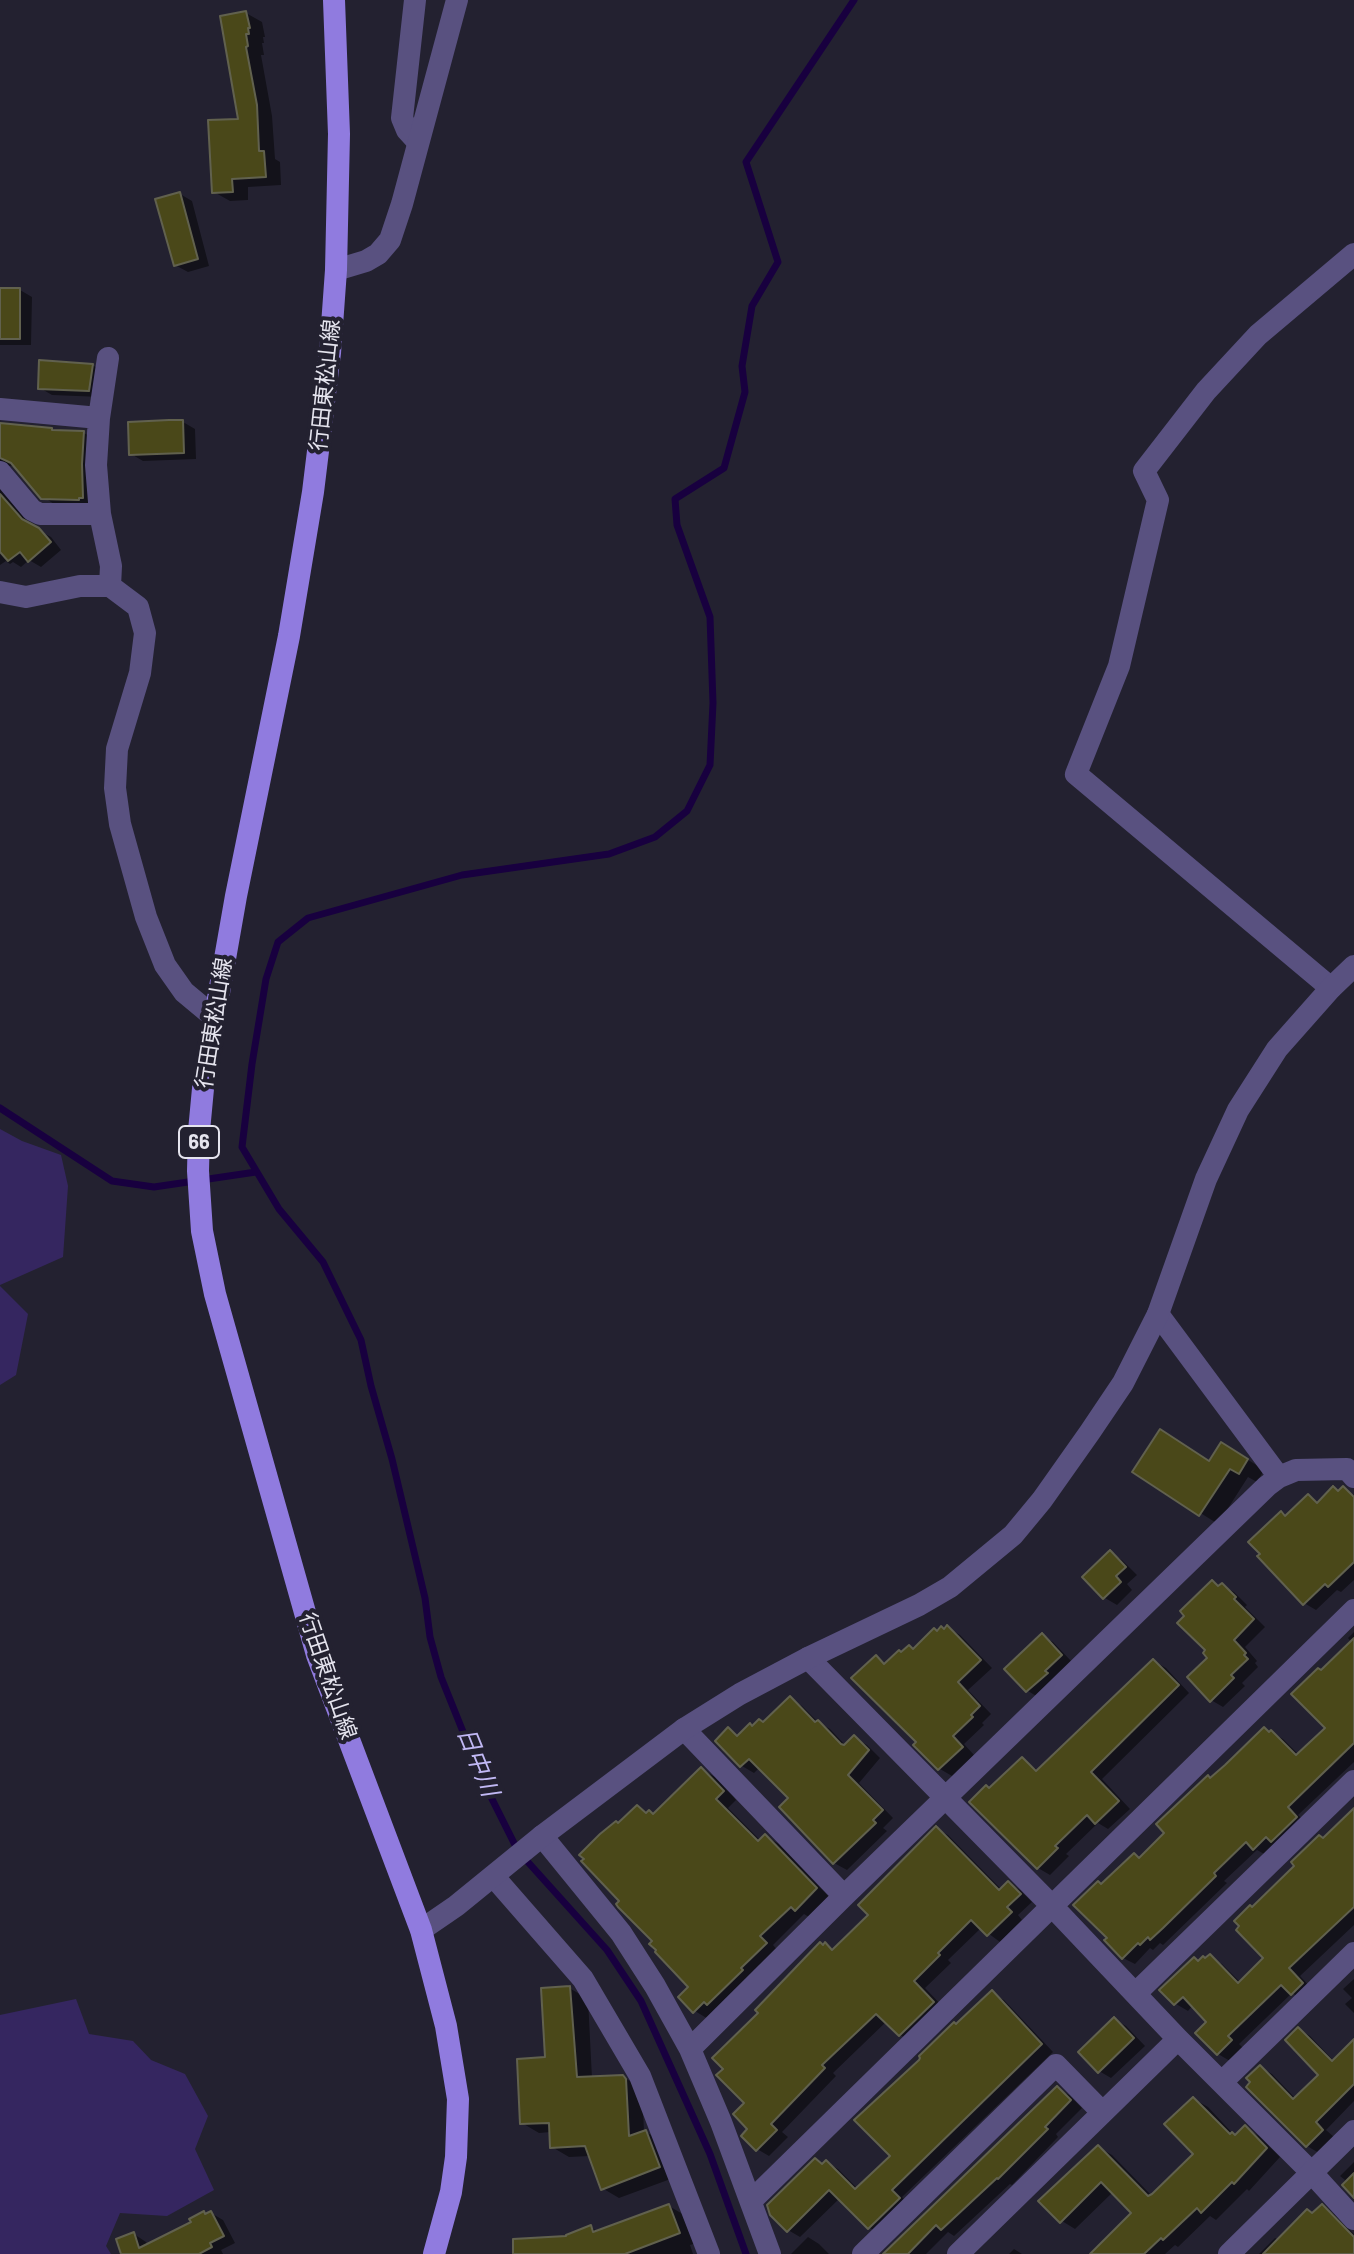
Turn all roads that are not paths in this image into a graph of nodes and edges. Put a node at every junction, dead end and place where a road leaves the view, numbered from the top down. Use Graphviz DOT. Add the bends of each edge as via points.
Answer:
graph roads {
  1 [pos="334,0"];
  2 [pos="415,0"];
  3 [pos="457,0"];
  4 [pos="418,142"];
  5 [pos="1354,254"];
  6 [pos="336,270"];
  7 [pos="108,358"];
  8 [pos="0,409"];
  9 [pos="99,418"];
  10 [pos="0,472"];
  11 [pos="100,514"];
  12 [pos="110,586"];
  13 [pos="0,592"];
  14 [pos="1354,966"];
  15 [pos="1331,988"];
  16 [pos="214,1017"];
  17 [pos="1158,1314"];
  18 [pos="1279,1477"];
  19 [pos="1354,1477"];
  20 [pos="1354,1610"];
  21 [pos="808,1658"];
  22 [pos="684,1729"];
  23 [pos="1354,1781"];
  24 [pos="947,1799"];
  25 [pos="542,1836"];
  26 [pos="494,1877"];
  27 [pos="844,1896"];
  28 [pos="1052,1906"];
  29 [pos="421,1930"];
  30 [pos="1354,1953"];
  31 [pos="1136,1993"];
  32 [pos="1178,2039"];
  33 [pos="690,2049"];
  34 [pos="1222,2082"];
  35 [pos="1102,2112"];
  36 [pos="1354,2131"];
  37 [pos="1312,2173"];
  38 [pos="751,2201"];
  39 [pos="1354,2219"];
  40 [pos="434,2254"];
  41 [pos="709,2254"];
  42 [pos="770,2254"];
  43 [pos="863,2254"];
  44 [pos="958,2254"];
  45 [pos="1229,2254"];
  1 -- 6 [label="main road, 行田東松山線 / 66" via="339,134"];
  2 -- 4 [label="street" via="402,118"];
  3 -- 4 [label="street"];
  4 -- 6 [label="street" via="390,240 366,261"];
  5 -- 15 [label="street" via="1258,335 1144,471 1158,500 1119,666 1076,774"];
  6 -- 16 [label="main road, 行田東松山線 / 66" via="313,492"];
  7 -- 9 [label="street"];
  8 -- 9 [label="street"];
  9 -- 11 [label="street"];
  10 -- 11 [label="street" via="40,514"];
  11 -- 12 [label="street"];
  12 -- 13 [label="street" via="26,597"];
  12 -- 16 [label="street" via="138,607 145,633 140,673 117,749 120,824 165,965 184,992"];
  14 -- 15 [label="street"];
  15 -- 17 [label="street" via="1277,1049 1238,1110 1206,1179"];
  16 -- 29 [label="main road, 行田東松山線 / 66" via="198,1171 202,1231 215,1294 317,1655"];
  17 -- 18 [label="street"];
  17 -- 21 [label="street" via="1123,1383 1013,1535 950,1587"];
  18 -- 19 [label="street" via="1296,1470 1347,1469"];
  18 -- 24 [label="street"];
  20 -- 28 [label="street"];
  21 -- 22 [label="street"];
  21 -- 24 [label="street"];
  22 -- 25 [label="street"];
  22 -- 27 [label="street"];
  23 -- 31 [label="street"];
  24 -- 27 [label="street"];
  24 -- 28 [label="street"];
  25 -- 26 [label="street"];
  25 -- 33 [label="street" via="621,1933"];
  26 -- 29 [label="street"];
  26 -- 41 [label="street" via="583,1979 640,2076"];
  27 -- 33 [label="street"];
  28 -- 31 [label="street"];
  28 -- 38 [label="street"];
  29 -- 40 [label="main road, 行田東松山線 / 66" via="458,2099 451,2192"];
  30 -- 34 [label="street"];
  31 -- 32 [label="street"];
  32 -- 34 [label="street"];
  32 -- 35 [label="street"];
  33 -- 38 [label="street"];
  34 -- 37 [label="street"];
  35 -- 43 [label="street" via="1056,2065"];
  35 -- 44 [label="street"];
  36 -- 37 [label="street"];
  37 -- 39 [label="street"];
  37 -- 45 [label="street"];
  38 -- 42 [label="street"];
}
